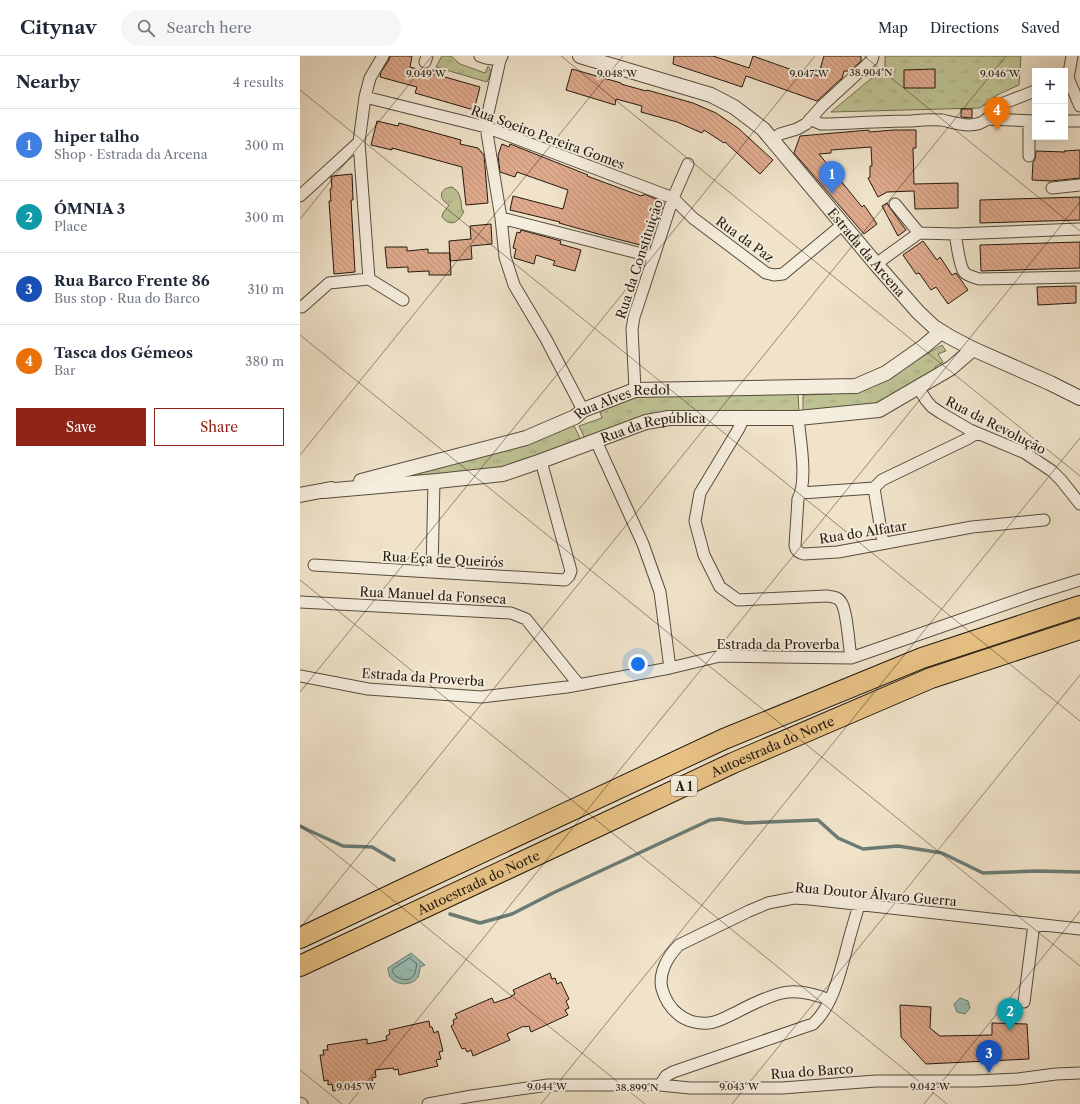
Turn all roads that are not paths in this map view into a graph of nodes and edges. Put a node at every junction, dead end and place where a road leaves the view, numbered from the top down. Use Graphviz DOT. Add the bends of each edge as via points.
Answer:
graph roads {
  1 [pos="382,56"];
  2 [pos="480,56"];
  3 [pos="580,56"];
  4 [pos="872,56"];
  5 [pos="1072,56"];
  6 [pos="501,58"];
  7 [pos="1068,74"];
  8 [pos="1068,81"];
  9 [pos="1032,92"];
  10 [pos="365,97"];
  11 [pos="1079,100"];
  12 [pos="810,119"];
  13 [pos="987,119"];
  14 [pos="1032,121"];
  15 [pos="1068,121"];
  16 [pos="1080,121"];
  17 [pos="486,126"];
  18 [pos="772,140"];
  19 [pos="359,142"];
  20 [pos="1028,156"];
  21 [pos="688,164"];
  22 [pos="1080,185"];
  23 [pos="1052,188"];
  24 [pos="300,196"];
  25 [pos="674,198"];
  26 [pos="895,204"];
  27 [pos="501,218"];
  28 [pos="842,225"];
  29 [pos="1080,229"];
  30 [pos="919,233"];
  31 [pos="955,234"];
  32 [pos="654,257"];
  33 [pos="876,264"];
  34 [pos="1080,277"];
  35 [pos="369,279"];
  36 [pos="403,300"];
  37 [pos="302,307"];
  38 [pos="940,332"];
  39 [pos="973,349"];
  40 [pos="918,387"];
  41 [pos="635,390"];
  42 [pos="1080,398"];
  43 [pos="583,410"];
  44 [pos="744,418"];
  45 [pos="798,418"];
  46 [pos="977,433"];
  47 [pos="596,441"];
  48 [pos="541,461"];
  49 [pos="434,481"];
  50 [pos="874,488"];
  51 [pos="322,491"];
  52 [pos="801,494"];
  53 [pos="300,495"];
  54 [pos="1080,504"];
  55 [pos="1044,520"];
  56 [pos="883,543"];
  57 [pos="314,565"];
  58 [pos="432,572"];
  59 [pos="1080,580"];
  60 [pos="300,602"];
  61 [pos="1074,608"];
  62 [pos="1079,629"];
  63 [pos="851,658"];
  64 [pos="670,668"];
  65 [pos="300,676"];
  66 [pos="579,685"];
  67 [pos="859,905"];
  68 [pos="1034,924"];
  69 [pos="1080,929"];
  70 [pos="300,938"];
  71 [pos="300,966"];
  72 [pos="830,1000"];
  73 [pos="1024,1002"];
  74 [pos="1080,1073"];
  75 [pos="660,1085"];
  76 [pos="428,1104"];
  1 -- 10 [label="street" via="370,78"];
  2 -- 6 [label="street"];
  3 -- 18 [label="street, Estrada da Arcena" via="711,95 749,118"];
  4 -- 12 [label="street" via="872,60"];
  5 -- 7 [label="street"];
  6 -- 17 [label="street"];
  8 -- 11 [label="street"];
  9 -- 13 [label="street" via="1004,103"];
  10 -- 17 [label="street, Rua Soeiro Pereira Gomes"];
  10 -- 19 [label="street"];
  12 -- 13 [label="street" via="820,124 940,120 974,125"];
  12 -- 18 [label="street" via="802,127 780,134"];
  13 -- 14 [label="street"];
  14 -- 20 [label="street"];
  15 -- 16 [label="street"];
  17 -- 25 [label="street, Rua Soeiro Pereira Gomes"];
  17 -- 27 [label="street"];
  18 -- 28 [label="street, Estrada da Arcena"];
  19 -- 24 [label="street"];
  19 -- 35 [label="street"];
  21 -- 25 [label="street, Rua da Constituição"];
  22 -- 23 [label="street"];
  25 -- 28 [label="street, Rua da Paz" via="693,218 766,273 774,275 782,274"];
  25 -- 32 [label="street, Rua da Constituição"];
  26 -- 30 [label="street"];
  27 -- 32 [label="street"];
  27 -- 43 [label="street" via="505,257 514,285"];
  28 -- 33 [label="street, Estrada da Arcena"];
  29 -- 31 [label="street"];
  30 -- 31 [label="street"];
  30 -- 33 [label="street"];
  31 -- 34 [label="street" via="965,273 979,279"];
  32 -- 41 [label="street, Rua da Constituição" via="632,329"];
  33 -- 38 [label="street, Estrada da Arcena" via="918,312"];
  35 -- 36 [label="street"];
  35 -- 37 [label="street" via="329,283"];
  38 -- 39 [label="street, Estrada da Arcena"];
  38 -- 41 [label="street, Rua Alves Redol" via="886,373 856,386"];
  39 -- 40 [label="street, Rua da República" via="951,368"];
  39 -- 42 [label="street, Estrada da Arcena"];
  40 -- 45 [label="street, Rua da República" via="879,410"];
  40 -- 46 [label="street, Rua da Revolução" via="932,407"];
  41 -- 43 [label="street, Rua Alves Redol"];
  43 -- 51 [label="street, Rua Alves Redol" via="575,417 526,438"];
  44 -- 45 [label="street, Rua da República"];
  44 -- 47 [label="street, Rua da República" via="669,418 646,422"];
  44 -- 63 [label="street" via="700,493 695,521 704,556 720,588 738,600 827,596 838,599 844,608"];
  45 -- 52 [label="street, Rua do Alfatar" via="804,479"];
  46 -- 50 [label="street" via="882,480"];
  46 -- 54 [label="street, Rua da Revolução" via="1025,453 1047,467"];
  47 -- 48 [label="street, Rua da República"];
  47 -- 64 [label="street" via="643,544 660,592"];
  48 -- 49 [label="street, Rua da República" via="503,474"];
  48 -- 58 [label="street, Rua Eça de Queirós" via="571,571 566,580"];
  49 -- 51 [label="street, Rua da República"];
  49 -- 58 [label="street"];
  50 -- 52 [label="street"];
  50 -- 56 [label="street"];
  51 -- 53 [label="street, Rua Alves Redol"];
  52 -- 56 [label="street, Rua do Alfatar" via="798,499 795,546 800,553 855,550"];
  55 -- 56 [label="street, Rua do Alfatar" via="972,527"];
  57 -- 58 [label="street, Rua Eça de Queirós"];
  59 -- 63 [label="street, Estrada da Proverba"];
  60 -- 66 [label="street, Rua Manuel da Fonseca" via="510,613 526,619"];
  61 -- 70 [label="highway, Autoestrada do Norte / A 1" via="922,658 724,739"];
  62 -- 71 [label="highway, Autoestrada do Norte / A 1" via="931,678 733,763"];
  63 -- 64 [label="street, Estrada da Proverba" via="720,656"];
  64 -- 66 [label="street, Estrada da Proverba"];
  65 -- 66 [label="street, Estrada da Proverba" via="368,689 481,697"];
  67 -- 68 [label="street, Rua Doutor Álvaro Guerra"];
  67 -- 72 [label="street"];
  67 -- 72 [label="street, Rua Doutor Álvaro Guerra" via="794,898 768,903 679,945 668,959 662,978 667,1003 689,1021 709,1023 720,1020 783,992 815,994"];
  68 -- 69 [label="street, Rua Doutor Álvaro Guerra"];
  68 -- 73 [label="street"];
  72 -- 75 [label="street" via="813,1024 673,1072 666,1076"];
  74 -- 75 [label="street, Rua do Barco" via="975,1081 876,1081 782,1088 690,1088"];
  75 -- 76 [label="street, Rua do Barco" via="548,1085"];
}
